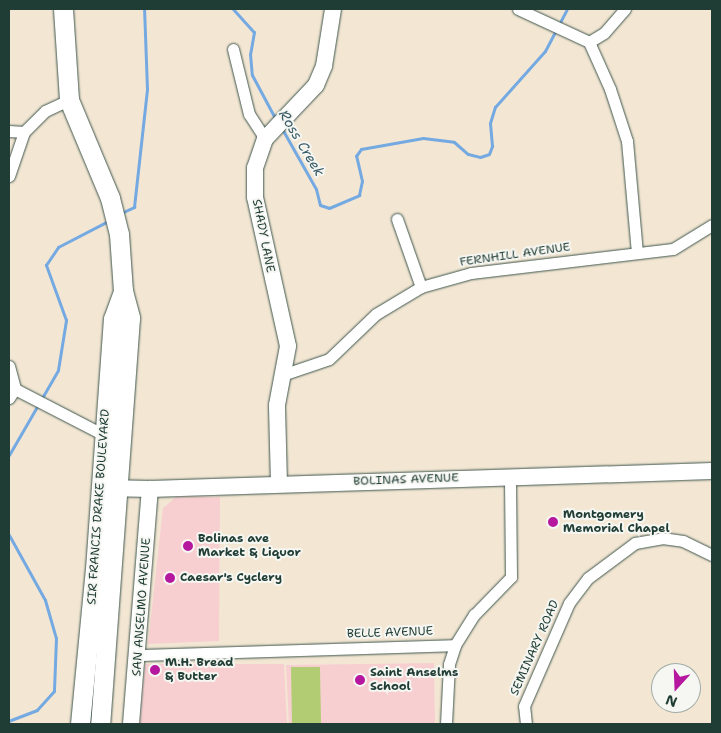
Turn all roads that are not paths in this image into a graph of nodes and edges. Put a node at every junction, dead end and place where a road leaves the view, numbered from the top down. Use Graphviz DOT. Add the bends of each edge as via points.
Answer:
graph roads {
  1 [pos="63,9"];
  2 [pos="333,9"];
  3 [pos="518,9"];
  4 [pos="626,9"];
  5 [pos="589,42"];
  6 [pos="232,49"];
  7 [pos="69,100"];
  8 [pos="274,130"];
  9 [pos="9,131"];
  10 [pos="24,132"];
  11 [pos="9,176"];
  12 [pos="397,219"];
  13 [pos="712,225"];
  14 [pos="636,253"];
  15 [pos="420,288"];
  16 [pos="122,291"];
  17 [pos="9,366"];
  18 [pos="285,374"];
  19 [pos="12,393"];
  20 [pos="104,434"];
  21 [pos="712,471"];
  22 [pos="510,477"];
  23 [pos="279,484"];
  24 [pos="109,488"];
  25 [pos="150,489"];
  26 [pos="712,555"];
  27 [pos="455,644"];
  28 [pos="139,655"];
  29 [pos="80,724"];
  30 [pos="100,724"];
  31 [pos="131,724"];
  32 [pos="446,724"];
  33 [pos="526,724"];
  1 -- 7 [label="main road, SIR FRANCIS DRAKE BOULEVARD"];
  2 -- 8 [label="street, SHADY LANE" via="324,66 305,100"];
  3 -- 5 [label="street"];
  4 -- 5 [label="street" via="604,33"];
  5 -- 14 [label="street" via="610,89 627,141"];
  6 -- 8 [label="street" via="249,114"];
  7 -- 10 [label="street" via="45,112"];
  7 -- 16 [label="main road, SIR FRANCIS DRAKE BOULEVARD" via="110,198 118,234"];
  8 -- 18 [label="street, SHADY LANE" via="255,168 254,197 288,346"];
  9 -- 10 [label="street"];
  10 -- 11 [label="street"];
  12 -- 15 [label="street"];
  13 -- 14 [label="street, FERNHILL AVENUE" via="673,249"];
  14 -- 15 [label="street, FERNHILL AVENUE" via="471,273"];
  15 -- 18 [label="street, FERNHILL AVENUE" via="376,314 329,359"];
  16 -- 20 [label="main road, SIR FRANCIS DRAKE BOULEVARD" via="113,319"];
  16 -- 24 [label="main road, SIR FRANCIS DRAKE BOULEVARD" via="130,318"];
  17 -- 19 [label="street"];
  18 -- 23 [label="street, SHADY LANE" via="277,404"];
  19 -- 20 [label="street" via="30,397"];
  20 -- 24 [label="main road, SIR FRANCIS DRAKE BOULEVARD"];
  21 -- 22 [label="street, BOLINAS AVENUE"];
  22 -- 23 [label="street, BOLINAS AVENUE"];
  22 -- 27 [label="street" via="511,577 474,615"];
  23 -- 25 [label="street, BOLINAS AVENUE"];
  24 -- 25 [label="street, BOLINAS AVENUE"];
  24 -- 29 [label="main road, SIR FRANCIS DRAKE BOULEVARD"];
  24 -- 30 [label="main road, SIR FRANCIS DRAKE BOULEVARD"];
  25 -- 28 [label="street, SAN ANSELMO AVENUE"];
  26 -- 33 [label="street, SEMINARY ROAD" via="683,541 662,538 636,542 588,578 569,603 524,706"];
  27 -- 28 [label="street, BELLE AVENUE"];
  27 -- 32 [label="street" via="449,664"];
  28 -- 31 [label="street, SAN ANSELMO AVENUE"];
}
